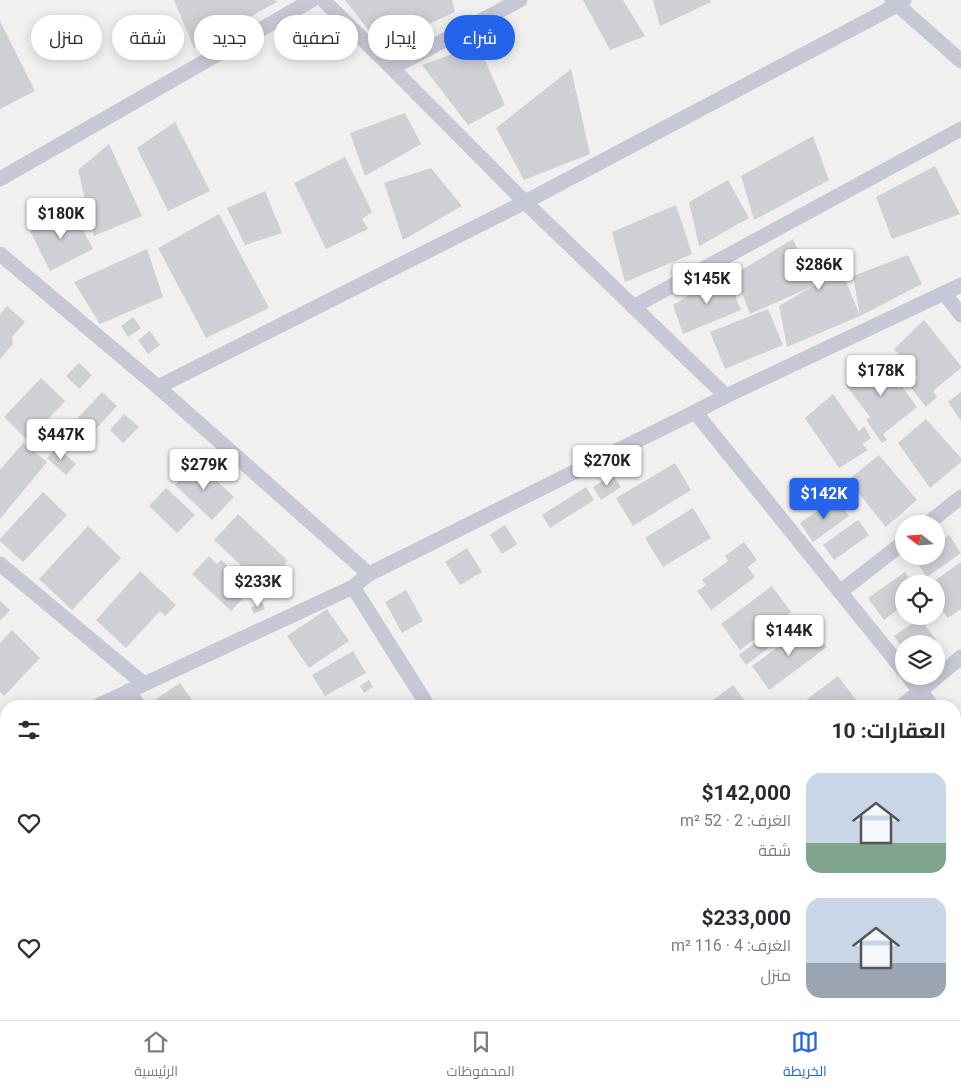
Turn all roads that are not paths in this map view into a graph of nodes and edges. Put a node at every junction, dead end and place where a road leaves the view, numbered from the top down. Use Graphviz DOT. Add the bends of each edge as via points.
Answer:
graph roads {
  1 [pos="312,0"];
  2 [pos="323,0"];
  3 [pos="520,0"];
  4 [pos="898,2"];
  5 [pos="961,61"];
  6 [pos="392,68"];
  7 [pos="961,129"];
  8 [pos="0,179"];
  9 [pos="525,202"];
  10 [pos="0,254"];
  11 [pos="961,285"];
  12 [pos="944,293"];
  13 [pos="633,307"];
  14 [pos="961,315"];
  15 [pos="158,387"];
  16 [pos="726,396"];
  17 [pos="695,412"];
  18 [pos="961,497"];
  19 [pos="938,515"];
  20 [pos="895,549"];
  21 [pos="0,564"];
  22 [pos="369,574"];
  23 [pos="353,587"];
  24 [pos="840,592"];
  25 [pos="961,658"];
  26 [pos="895,660"];
  27 [pos="144,684"];
  28 [pos="915,685"];
  29 [pos="128,692"];
  30 [pos="920,692"];
  31 [pos="111,700"];
  32 [pos="134,700"];
  33 [pos="424,700"];
  34 [pos="910,700"];
  35 [pos="927,700"];
  1 -- 8 [label="street"];
  2 -- 6 [label="street"];
  3 -- 6 [label="street"];
  4 -- 5 [label="street"];
  4 -- 9 [label="street"];
  6 -- 9 [label="street"];
  7 -- 13 [label="street"];
  9 -- 13 [label="street"];
  9 -- 15 [label="street"];
  10 -- 15 [label="street"];
  11 -- 12 [label="street"];
  12 -- 14 [label="street"];
  12 -- 16 [label="street"];
  13 -- 16 [label="street"];
  15 -- 22 [label="street"];
  16 -- 17 [label="street"];
  17 -- 22 [label="street"];
  17 -- 24 [label="street"];
  18 -- 19 [label="street"];
  20 -- 24 [label="street"];
  21 -- 27 [label="street"];
  22 -- 23 [label="street"];
  23 -- 27 [label="street"];
  23 -- 33 [label="street"];
  24 -- 26 [label="street"];
  25 -- 30 [label="street"];
  27 -- 29 [label="street"];
  28 -- 30 [label="street"];
  29 -- 31 [label="street"];
  29 -- 32 [label="street"];
  30 -- 34 [label="street"];
  30 -- 35 [label="street"];
}
